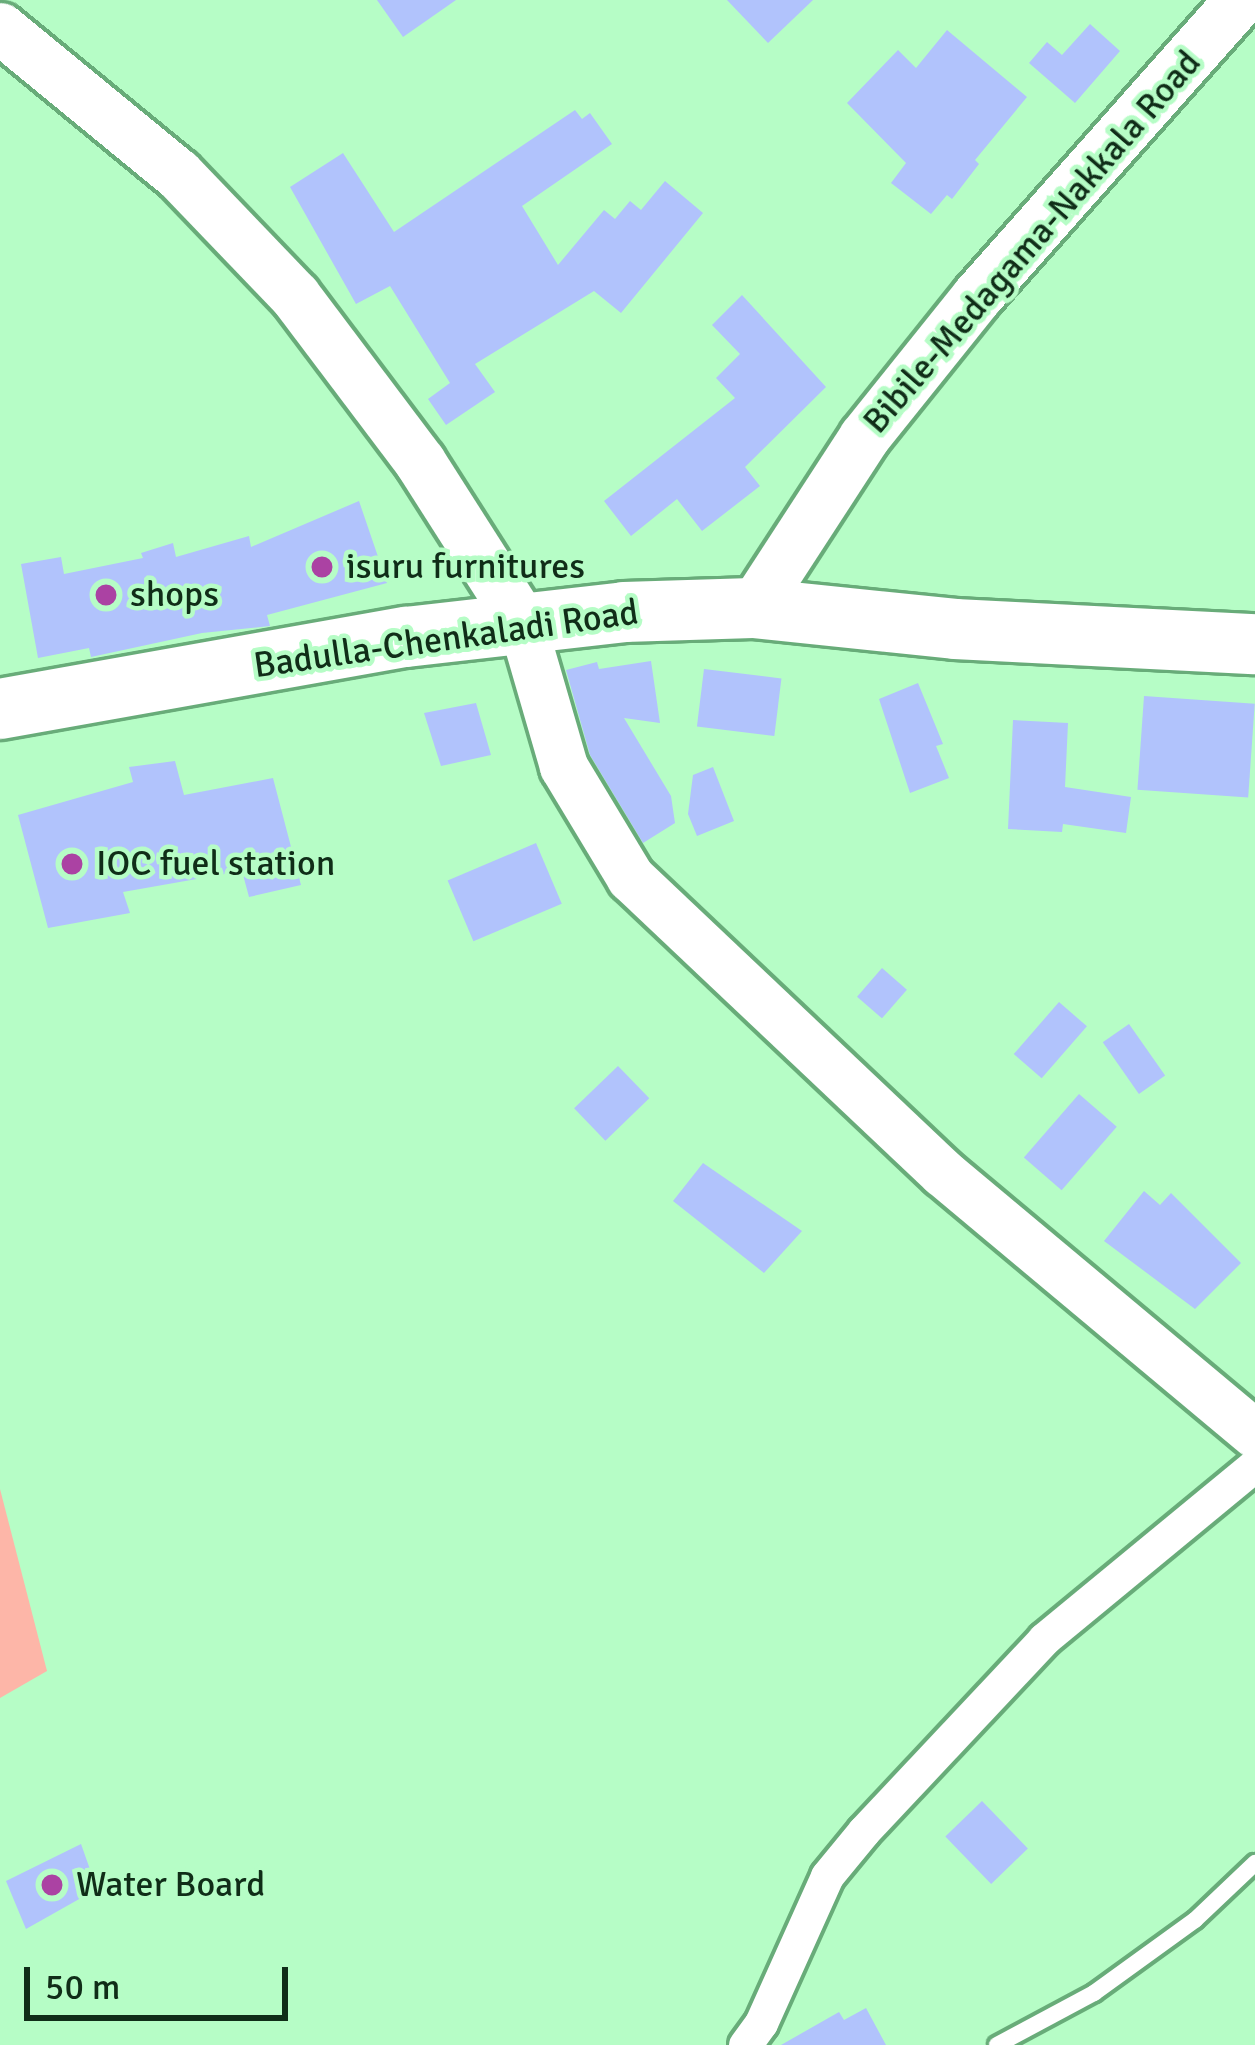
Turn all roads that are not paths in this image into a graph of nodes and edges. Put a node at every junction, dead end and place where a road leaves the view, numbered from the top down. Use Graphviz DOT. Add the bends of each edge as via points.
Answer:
graph roads {
  1 [pos="1240,0"];
  2 [pos="0,28"];
  3 [pos="753,608"];
  4 [pos="522,622"];
  5 [pos="1255,644"];
  6 [pos="0,709"];
  7 [pos="1255,1434"];
  8 [pos="1255,1465"];
  9 [pos="1255,1863"];
  10 [pos="745,2045"];
  11 [pos="998,2045"];
  1 -- 3 [label="main road, Bibile-Medagama-Nakkala Road" via="864,436"];
  2 -- 4 [label="main road" via="178,174 296,296 420,462"];
  3 -- 4 [label="highway, Badulla-Chenkaladi Road"];
  3 -- 5 [label="highway, Badulla-Chenkaladi Road" via="955,629"];
  4 -- 6 [label="highway, Badulla-Chenkaladi Road"];
  4 -- 7 [label="street" via="564,767 631,878 943,1173"];
  8 -- 10 [label="street" via="1044,1639 864,1831 827,1876"];
  9 -- 11 [label="lane" via="1195,1920 1094,1993"];
}
